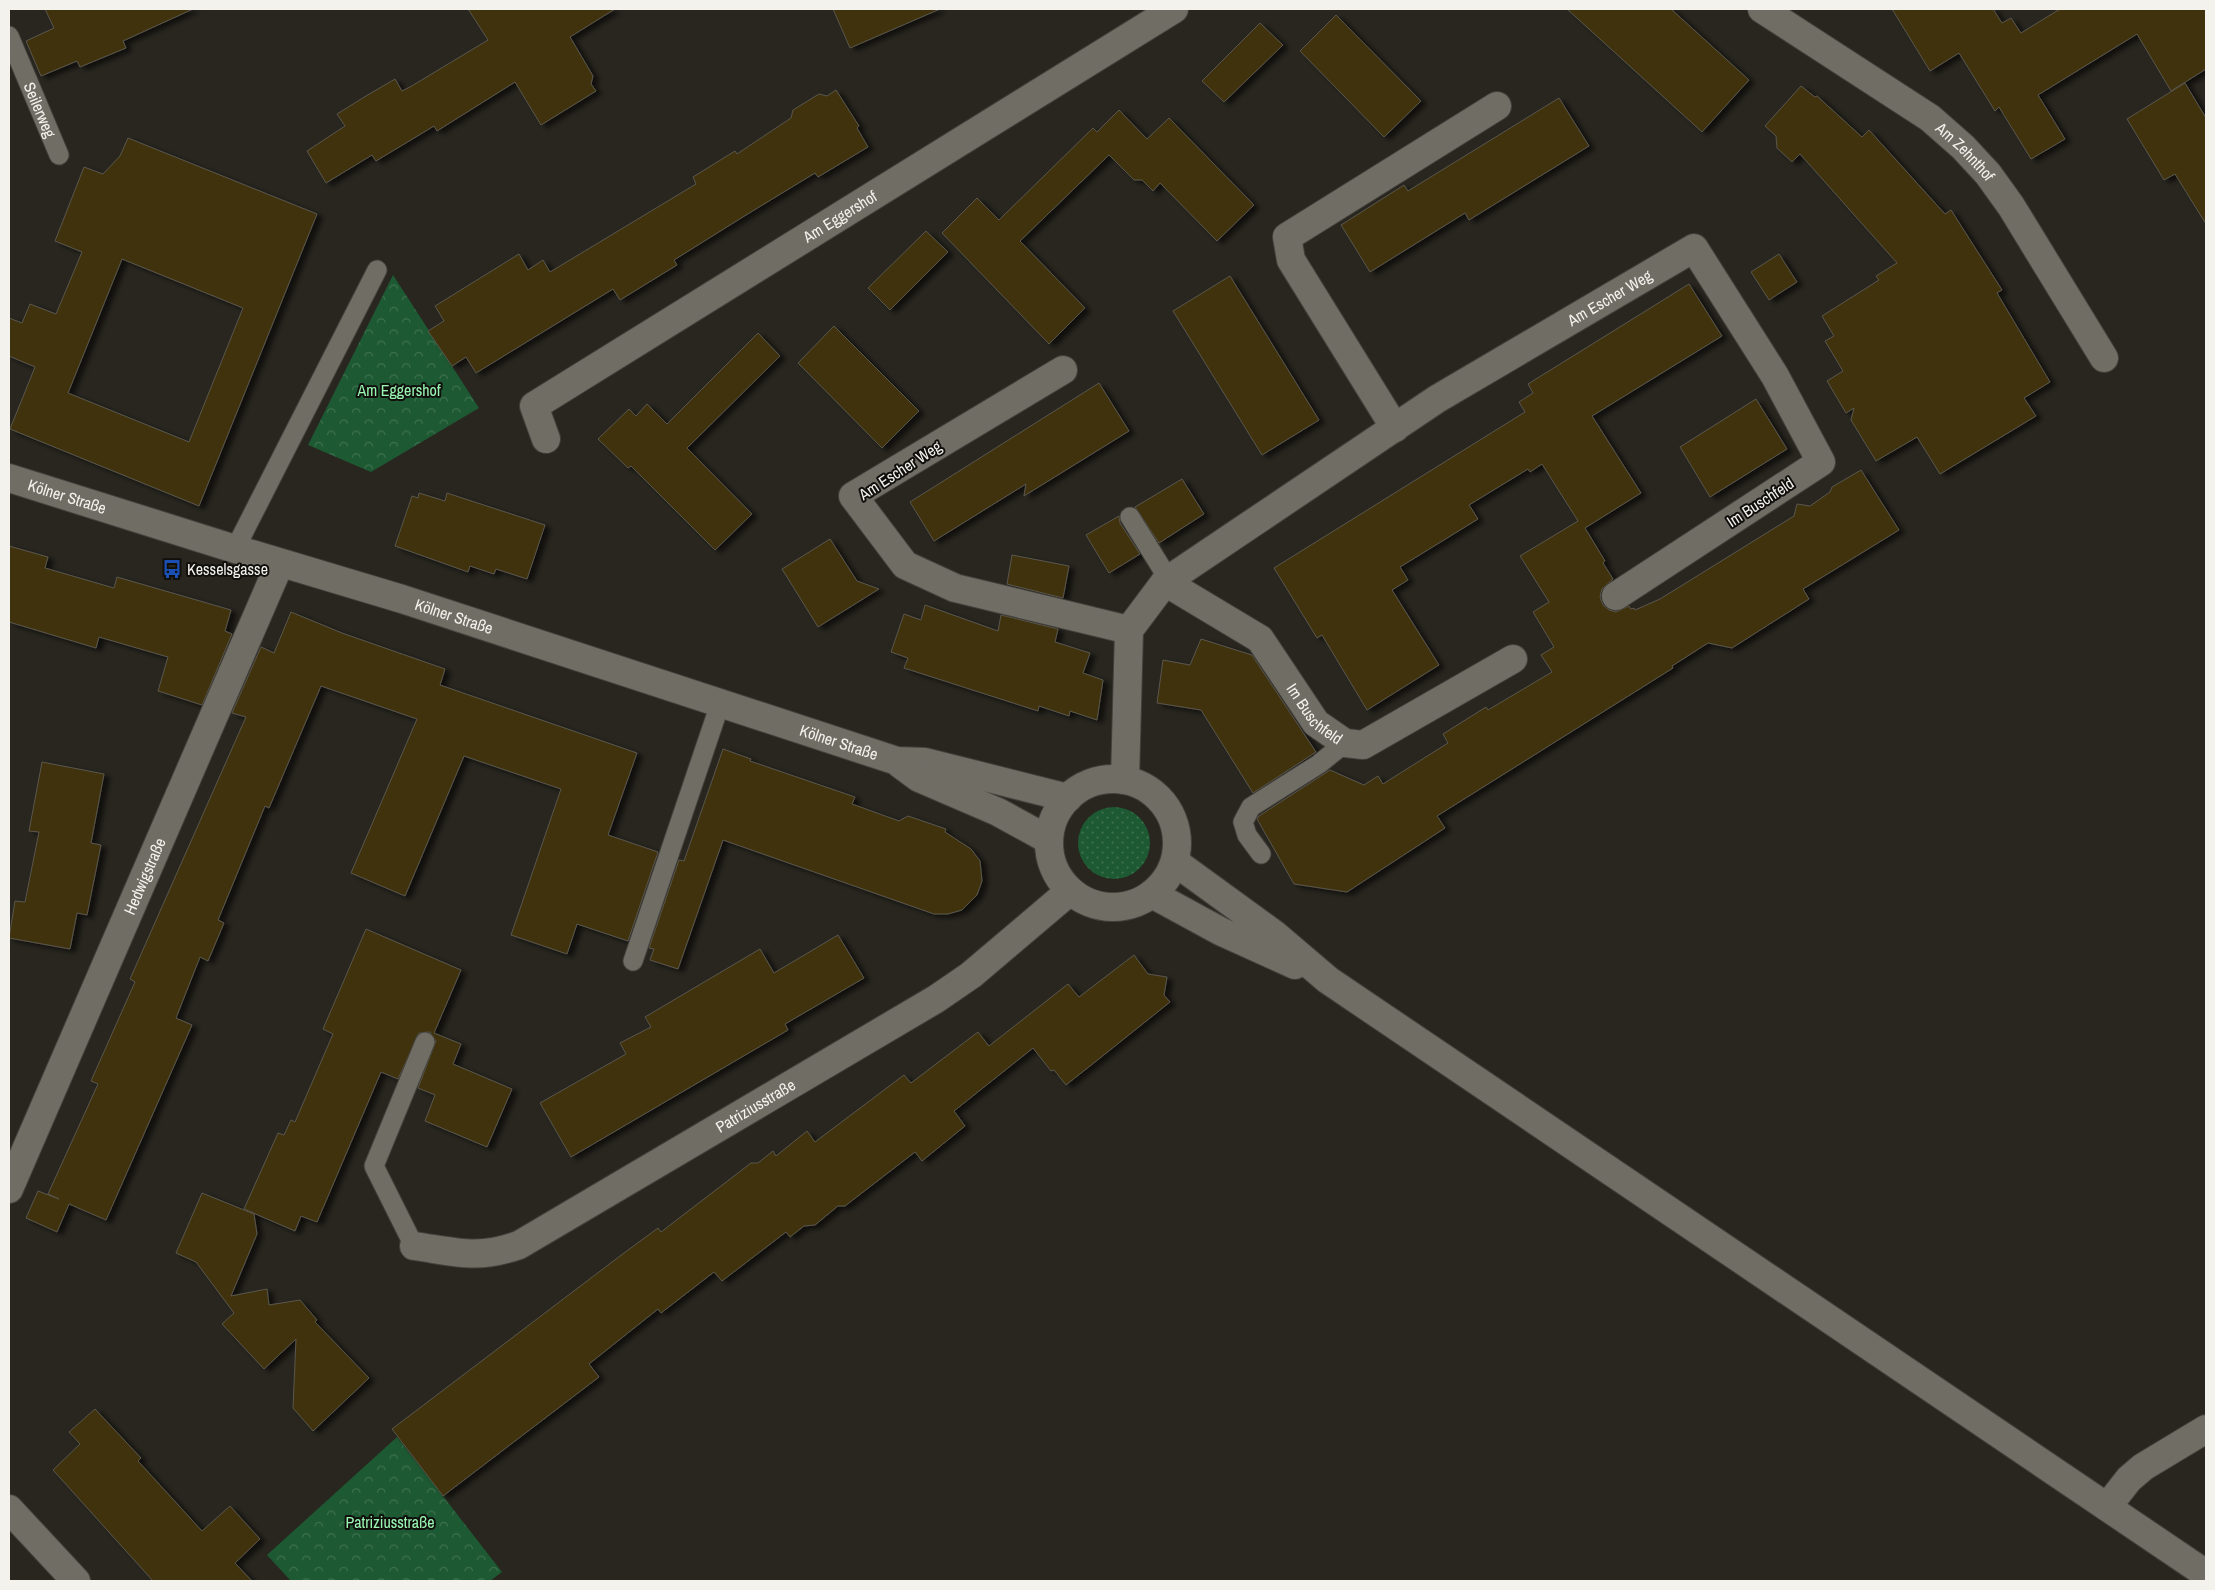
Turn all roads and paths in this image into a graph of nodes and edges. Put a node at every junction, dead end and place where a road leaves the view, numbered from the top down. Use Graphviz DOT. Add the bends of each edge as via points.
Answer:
graph roads {
  1 [pos="1174,9"];
  2 [pos="1762,9"];
  3 [pos="9,36"];
  4 [pos="1497,106"];
  5 [pos="59,156"];
  6 [pos="377,270"];
  7 [pos="2104,358"];
  8 [pos="1063,370"];
  9 [pos="1775,376"];
  10 [pos="1395,428"];
  11 [pos="546,439"];
  12 [pos="9,478"];
  13 [pos="1130,517"];
  14 [pos="235,549"];
  15 [pos="280,563"];
  16 [pos="1167,581"];
  17 [pos="1616,596"];
  18 [pos="1128,630"];
  19 [pos="1513,659"];
  20 [pos="720,704"];
  21 [pos="1345,743"];
  22 [pos="897,761"];
  23 [pos="1125,780"];
  24 [pos="1068,798"];
  25 [pos="1049,840"];
  26 [pos="1261,854"];
  27 [pos="1175,862"];
  28 [pos="1070,891"];
  29 [pos="1152,894"];
  30 [pos="633,961"];
  31 [pos="1328,980"];
  32 [pos="425,1042"];
  33 [pos="9,1189"];
  34 [pos="414,1246"];
  35 [pos="2206,1429"];
  36 [pos="2107,1507"];
  37 [pos="9,1509"];
  38 [pos="2206,1574"];
  39 [pos="76,1581"];
  1 -- 11 [label="street, Am Eggershof" via="534,406"];
  2 -- 7 [label="street, Am Zehnthof" via="1930,118 1963,147 2011,206"];
  3 -- 5 [label="lane, Seilerweg"];
  4 -- 10 [label="street" via="1287,237 1291,260"];
  6 -- 14 [label="lane"];
  8 -- 18 [label="street, Am Escher Weg" via="853,496 905,565 955,588"];
  9 -- 10 [label="street, Am Escher Weg" via="1694,248"];
  9 -- 17 [label="street, Im Buschfeld" via="1821,462"];
  10 -- 16 [label="street, Am Escher Weg"];
  12 -- 14 [label="street, Kölner Straße"];
  13 -- 16 [label="lane"];
  14 -- 15 [label="street, Kölner Straße"];
  15 -- 20 [label="street, Kölner Straße" via="402,598"];
  15 -- 33 [label="street, Hedwigstraße"];
  16 -- 18 [label="street, Am Escher Weg"];
  16 -- 21 [label="street, Im Buschfeld" via="1260,639 1316,723"];
  18 -- 23 [label="street"];
  19 -- 21 [label="street, Im Buschfeld" via="1363,744"];
  20 -- 22 [label="street, Kölner Straße"];
  20 -- 30 [label="lane"];
  21 -- 26 [label="lane" via="1319,764 1250,807 1243,822 1247,835"];
  22 -- 24 [label="street, Kölner Straße" via="925,762"];
  22 -- 25 [label="street, Kölner Straße" via="919,778 998,812"];
  23 -- 24 [label="street" via="1104,780 1084,785"];
  23 -- 27 [label="street" via="1142,785 1168,809 1178,844"];
  24 -- 25 [label="street" via="1054,817"];
  25 -- 28 [label="street" via="1051,859 1058,877"];
  27 -- 29 [label="street" via="1167,878"];
  27 -- 31 [label="street" via="1274,934"];
  28 -- 29 [label="street" via="1089,903 1110,907 1132,904"];
  28 -- 34 [label="street, Patriziusstraße" via="971,975 936,999 518,1245 494,1254 473,1255"];
  29 -- 31 [label="street" via="1220,931"];
  31 -- 36 [label="street"];
  32 -- 34 [label="lane" via="374,1166"];
  35 -- 36 [label="street" via="2143,1467"];
  36 -- 38 [label="street"];
  37 -- 39 [label="street"];
}
